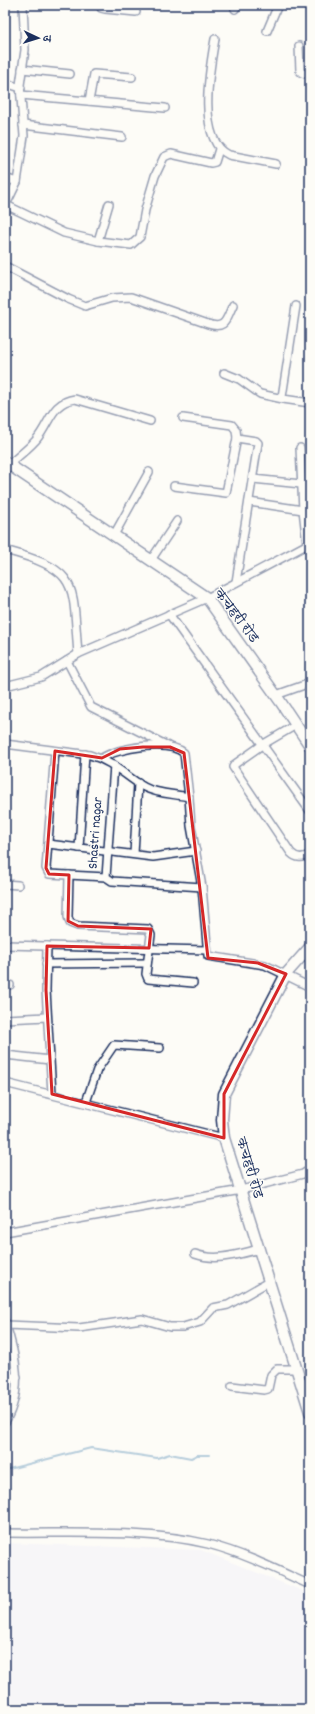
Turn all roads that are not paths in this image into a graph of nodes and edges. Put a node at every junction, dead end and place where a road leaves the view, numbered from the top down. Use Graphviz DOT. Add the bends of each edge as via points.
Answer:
graph roads {
  1 [pos="23,5"];
  2 [pos="100,5"];
  3 [pos="278,5"];
  4 [pos="136,12"];
  5 [pos="267,31"];
  6 [pos="215,40"];
  7 [pos="299,46"];
  8 [pos="22,69"];
  9 [pos="70,74"];
  10 [pos="310,75"];
  11 [pos="132,77"];
  12 [pos="5,83"];
  13 [pos="21,91"];
  14 [pos="89,101"];
  15 [pos="164,108"];
  16 [pos="23,126"];
  17 [pos="122,137"];
  18 [pos="219,149"];
  19 [pos="276,164"];
  20 [pos="5,178"];
  21 [pos="17,182"];
  22 [pos="109,204"];
  23 [pos="6,206"];
  24 [pos="98,242"];
  25 [pos="5,266"];
  26 [pos="233,305"];
  27 [pos="296,306"];
  28 [pos="224,374"];
  29 [pos="283,399"];
  30 [pos="310,403"];
  31 [pos="183,418"];
  32 [pos="150,421"];
  33 [pos="237,438"];
  34 [pos="300,448"];
  35 [pos="7,463"];
  36 [pos="150,472"];
  37 [pos="253,479"];
  38 [pos="301,484"];
  39 [pos="174,486"];
  40 [pos="249,502"];
  41 [pos="303,510"];
  42 [pos="177,521"];
  43 [pos="114,535"];
  44 [pos="309,544"];
  45 [pos="5,550"];
  46 [pos="151,560"];
  47 [pos="236,582"];
  48 [pos="206,598"];
  49 [pos="169,614"];
  50 [pos="78,654"];
  51 [pos="67,661"];
  52 [pos="310,683"];
  53 [pos="5,686"];
  54 [pos="276,695"];
  55 [pos="296,725"];
  56 [pos="5,744"];
  57 [pos="262,745"];
  58 [pos="310,746"];
  59 [pos="170,747"];
  60 [pos="55,751"];
  61 [pos="85,754"];
  62 [pos="102,758"];
  63 [pos="114,764"];
  64 [pos="138,783"];
  65 [pos="190,797"];
  66 [pos="310,811"];
  67 [pos="48,844"];
  68 [pos="79,848"];
  69 [pos="107,851"];
  70 [pos="196,851"];
  71 [pos="134,854"];
  72 [pos="310,854"];
  73 [pos="69,875"];
  74 [pos="106,877"];
  75 [pos="5,884"];
  76 [pos="18,885"];
  77 [pos="202,887"];
  78 [pos="5,945"];
  79 [pos="47,946"];
  80 [pos="310,947"];
  81 [pos="149,948"];
  82 [pos="207,950"];
  83 [pos="147,963"];
  84 [pos="46,964"];
  85 [pos="286,974"];
  86 [pos="193,983"];
  87 [pos="310,987"];
  88 [pos="47,1017"];
  89 [pos="5,1019"];
  90 [pos="160,1048"];
  91 [pos="5,1055"];
  92 [pos="50,1060"];
  93 [pos="5,1083"];
  94 [pos="52,1094"];
  95 [pos="86,1102"];
  96 [pos="224,1138"];
  97 [pos="310,1170"];
  98 [pos="241,1190"];
  99 [pos="5,1232"];
  100 [pos="260,1249"];
  101 [pos="195,1254"];
  102 [pos="270,1281"];
  103 [pos="5,1323"];
  104 [pos="297,1369"];
  105 [pos="5,1377"];
  106 [pos="17,1377"];
  107 [pos="232,1386"];
  108 [pos="310,1412"];
  109 [pos="5,1422"];
  110 [pos="5,1533"];
  111 [pos="310,1585"];
  1 -- 8 [label="street" via="25,50"];
  2 -- 4 [label="street" via="105,9"];
  3 -- 5 [label="street"];
  6 -- 18 [label="street" via="207,108 214,141"];
  7 -- 10 [label="street" via="300,71 302,74"];
  8 -- 9 [label="street"];
  8 -- 13 [label="street"];
  11 -- 14 [label="street" via="94,74"];
  12 -- 13 [label="street"];
  13 -- 14 [label="street"];
  13 -- 16 [label="street"];
  14 -- 15 [label="street"];
  16 -- 17 [label="street"];
  16 -- 21 [label="street" via="24,136"];
  18 -- 19 [label="street" via="229,155"];
  18 -- 24 [label="street" via="215,162 212,163 167,154 155,176 140,237 131,245"];
  20 -- 21 [label="street"];
  21 -- 23 [label="street"];
  22 -- 24 [label="street"];
  23 -- 24 [label="street" via="64,233"];
  25 -- 26 [label="street" via="84,306 112,298 131,297 220,326 224,324"];
  27 -- 29 [label="street"];
  28 -- 29 [label="street" via="239,379 260,394"];
  29 -- 30 [label="street"];
  31 -- 33 [label="street" via="232,425"];
  32 -- 35 [label="street" via="70,400 55,409 36,440"];
  33 -- 37 [label="street" via="258,443"];
  33 -- 39 [label="street" via="226,493"];
  34 -- 38 [label="street"];
  35 -- 43 [label="main road, कचहरी रोड"];
  36 -- 43 [label="street"];
  37 -- 38 [label="street"];
  37 -- 40 [label="street"];
  38 -- 41 [label="street"];
  40 -- 41 [label="street"];
  40 -- 47 [label="street"];
  41 -- 44 [label="street"];
  42 -- 46 [label="street"];
  43 -- 46 [label="main road, कचहरी रोड"];
  44 -- 47 [label="street"];
  45 -- 50 [label="street" via="41,560 57,569 71,585"];
  46 -- 48 [label="main road, कचहरी रोड"];
  47 -- 48 [label="street"];
  48 -- 49 [label="street"];
  48 -- 54 [label="main road, कचहरी रोड"];
  49 -- 50 [label="street"];
  49 -- 57 [label="street"];
  50 -- 51 [label="street"];
  51 -- 53 [label="street" via="41,677"];
  51 -- 59 [label="street" via="91,707"];
  52 -- 54 [label="street"];
  54 -- 55 [label="main road, कचहरी रोड"];
  55 -- 57 [label="street"];
  55 -- 58 [label="main road, कचहरी रोड"];
  56 -- 60 [label="street"];
  57 -- 66 [label="street"];
  57 -- 72 [label="street" via="235,764 234,771 291,853 300,858"];
  59 -- 62 [label="street" via="120,749"];
  59 -- 65 [label="street" via="184,752"];
  60 -- 61 [label="street"];
  60 -- 67 [label="street"];
  61 -- 62 [label="street"];
  61 -- 68 [label="street"];
  62 -- 63 [label="street"];
  63 -- 64 [label="street"];
  63 -- 69 [label="street, Shastri nagar"];
  64 -- 65 [label="street" via="152,790"];
  64 -- 71 [label="street"];
  65 -- 70 [label="street" via="190,820"];
  67 -- 68 [label="street"];
  67 -- 73 [label="street" via="47,872"];
  68 -- 69 [label="street"];
  69 -- 71 [label="street"];
  69 -- 74 [label="street, Shastri nagar"];
  70 -- 71 [label="street" via="159,857"];
  70 -- 77 [label="street"];
  73 -- 74 [label="street"];
  73 -- 81 [label="street" via="70,923 78,926 148,929 151,935"];
  74 -- 77 [label="street, Shastri nagar" via="112,881"];
  75 -- 76 [label="street"];
  77 -- 82 [label="street"];
  78 -- 79 [label="street"];
  79 -- 81 [label="street"];
  79 -- 84 [label="street"];
  80 -- 85 [label="main road, कचहरी रोड"];
  81 -- 82 [label="street"];
  81 -- 83 [label="street"];
  82 -- 85 [label="street" via="210,957 258,964"];
  83 -- 84 [label="street"];
  83 -- 86 [label="street" via="147,977 151,980"];
  84 -- 88 [label="street"];
  85 -- 87 [label="street"];
  85 -- 96 [label="main road, कचहरी रोड" via="224,1094"];
  88 -- 89 [label="street"];
  88 -- 92 [label="street"];
  90 -- 95 [label="street" via="114,1045 97,1070"];
  91 -- 92 [label="street"];
  92 -- 94 [label="street"];
  93 -- 94 [label="street"];
  94 -- 95 [label="street"];
  95 -- 96 [label="street"];
  96 -- 98 [label="main road, कचहरी रोड"];
  97 -- 98 [label="street"];
  98 -- 99 [label="street"];
  98 -- 100 [label="main road, कचहरी रोड"];
  100 -- 101 [label="street" via="222,1258"];
  100 -- 102 [label="main road, कचहरी रोड"];
  102 -- 103 [label="street" via="228,1305 213,1308 200,1322 183,1327 170,1327 142,1319 79,1328"];
  102 -- 104 [label="main road, कचहरी रोड"];
  103 -- 106 [label="street" via="13,1346"];
  104 -- 107 [label="street" via="277,1370 271,1375 268,1389"];
  104 -- 108 [label="main road, कचहरी रोड"];
  105 -- 106 [label="street"];
  106 -- 109 [label="street" via="15,1400"];
  110 -- 111 [label="street" via="160,1536 186,1540 233,1552"];
}
